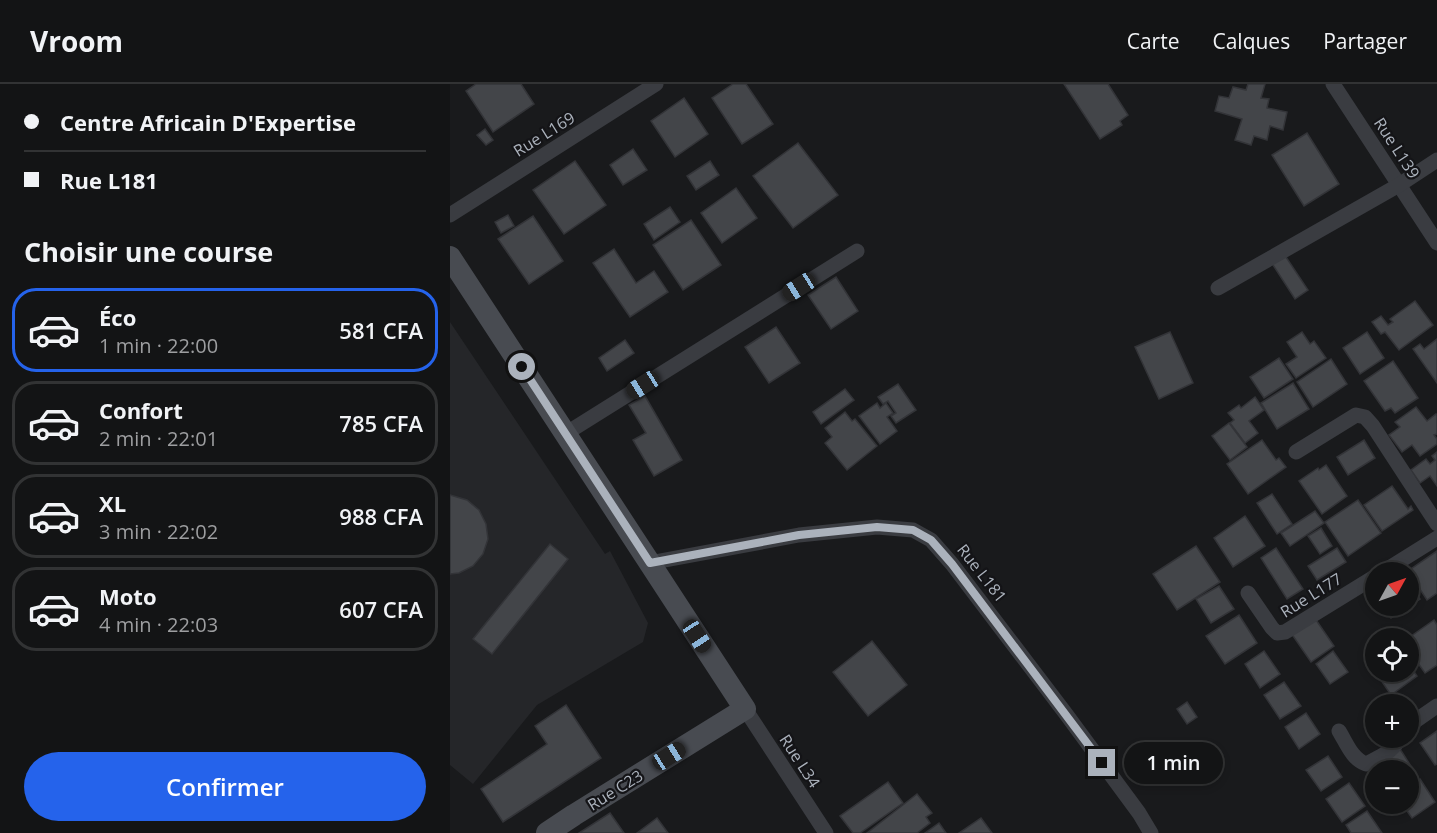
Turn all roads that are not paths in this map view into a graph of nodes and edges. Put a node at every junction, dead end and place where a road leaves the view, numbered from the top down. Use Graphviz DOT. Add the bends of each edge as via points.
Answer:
graph roads {
  1 [pos="656,84"];
  2 [pos="1333,84"];
  3 [pos="1437,160"];
  4 [pos="1399,185"];
  5 [pos="450,215"];
  6 [pos="1433,238"];
  7 [pos="857,250"];
  8 [pos="450,257"];
  9 [pos="1218,288"];
  10 [pos="565,434"];
  11 [pos="1296,452"];
  12 [pos="1437,524"];
  13 [pos="1437,538"];
  14 [pos="1399,562"];
  15 [pos="650,563"];
  16 [pos="1365,583"];
  17 [pos="1248,593"];
  18 [pos="1437,706"];
  19 [pos="745,709"];
  20 [pos="1419,718"];
  21 [pos="1339,731"];
  22 [pos="1393,748"];
  23 [pos="547,833"];
  24 [pos="826,833"];
  25 [pos="1151,833"];
  1 -- 5 [label="street, Rue L169"];
  2 -- 4 [label="street, Rue L139"];
  3 -- 4 [label="street"];
  4 -- 6 [label="street, Rue L139"];
  4 -- 9 [label="street"];
  7 -- 10 [label="street"];
  8 -- 10 [label="street"];
  10 -- 15 [label="street"];
  11 -- 12 [label="street" via="1356,415 1365,417"];
  13 -- 14 [label="street"];
  15 -- 19 [label="street"];
  15 -- 25 [label="street, Rue L181" via="799,535 877,527 913,530 931,540 952,564"];
  16 -- 17 [label="street, Rue L177" via="1285,632 1277,633"];
  18 -- 20 [label="street"];
  19 -- 23 [label="street, Rue C23"];
  19 -- 24 [label="street, Rue L34"];
  21 -- 22 [label="street" via="1358,761 1366,764"];
}
